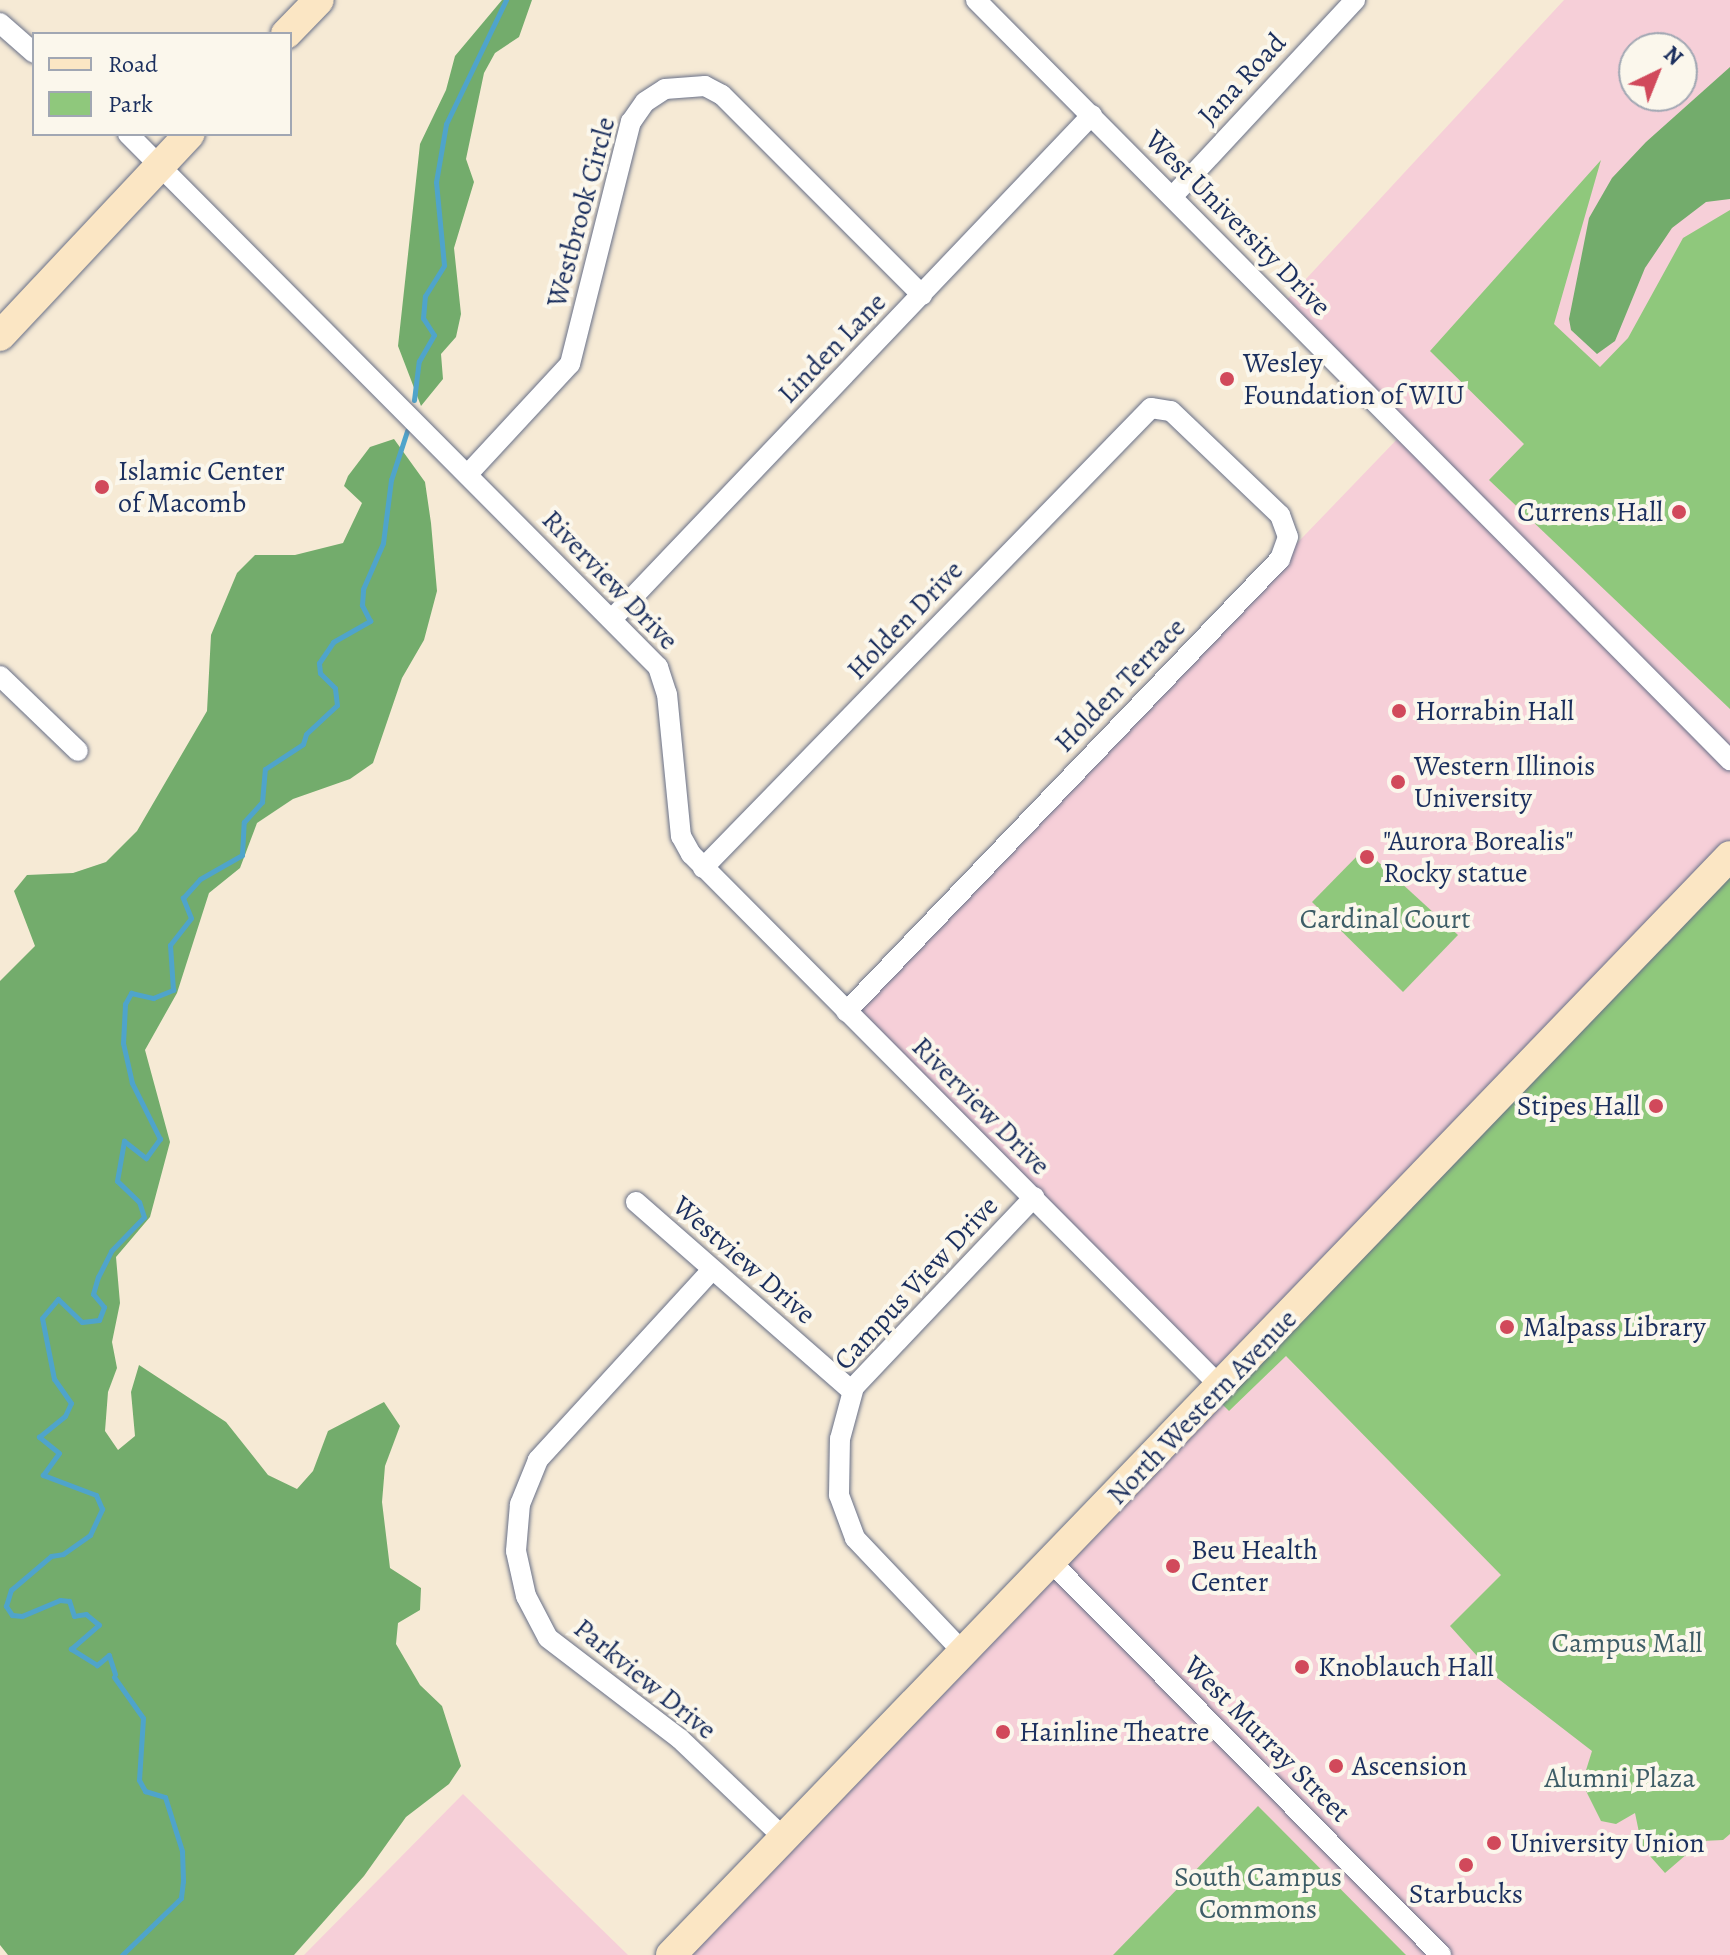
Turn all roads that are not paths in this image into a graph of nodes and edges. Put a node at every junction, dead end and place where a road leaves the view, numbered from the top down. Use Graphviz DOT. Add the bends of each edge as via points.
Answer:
graph roads {
  1 [pos="319,0"];
  2 [pos="976,0"];
  3 [pos="1355,0"];
  4 [pos="0,23"];
  5 [pos="288,32"];
  6 [pos="32,51"];
  7 [pos="1092,115"];
  8 [pos="130,136"];
  9 [pos="188,136"];
  10 [pos="160,164"];
  11 [pos="1172,197"];
  12 [pos="922,295"];
  13 [pos="0,336"];
  14 [pos="1147,411"];
  15 [pos="468,474"];
  16 [pos="612,619"];
  17 [pos="0,676"];
  18 [pos="78,751"];
  19 [pos="1730,760"];
  20 [pos="1730,856"];
  21 [pos="703,868"];
  22 [pos="846,1012"];
  23 [pos="1034,1197"];
  24 [pos="636,1202"];
  25 [pos="710,1272"];
  26 [pos="1221,1387"];
  27 [pos="852,1391"];
  28 [pos="1053,1564"];
  29 [pos="963,1652"];
  30 [pos="784,1838"];
  31 [pos="671,1955"];
  32 [pos="1441,1955"];
  1 -- 5 [label="street"];
  2 -- 7 [label="street, West University Drive"];
  3 -- 11 [label="street, Jana Road"];
  4 -- 6 [label="street"];
  7 -- 11 [label="street, West University Drive"];
  7 -- 12 [label="street, Linden Lane"];
  8 -- 10 [label="street, Riverview Drive"];
  9 -- 10 [label="street"];
  10 -- 13 [label="street"];
  10 -- 15 [label="street, Riverview Drive"];
  11 -- 19 [label="street, West University Drive"];
  12 -- 15 [label="street, Westbrook Circle" via="722,95 705,86 665,89 645,102 631,122 570,364"];
  12 -- 16 [label="street, Linden Lane"];
  14 -- 21 [label="street, Holden Drive"];
  14 -- 22 [label="street, Holden Terrace" via="1171,411 1280,515 1287,529 1285,552"];
  15 -- 16 [label="street, Riverview Drive"];
  16 -- 21 [label="street, Riverview Drive" via="665,680 681,836"];
  17 -- 18 [label="street"];
  20 -- 26 [label="street, North Western Avenue"];
  21 -- 22 [label="street, Riverview Drive"];
  22 -- 23 [label="street, Riverview Drive"];
  23 -- 26 [label="street, Riverview Drive"];
  23 -- 27 [label="street, Campus View Drive"];
  24 -- 25 [label="street, Westview Drive"];
  25 -- 27 [label="street, Westview Drive" via="758,1307"];
  25 -- 30 [label="street, Parkview Drive" via="538,1460 518,1516 519,1574 548,1638 680,1739"];
  26 -- 28 [label="street, North Western Avenue"];
  27 -- 29 [label="street, Campus View Drive" via="838,1467 848,1525 867,1554"];
  28 -- 29 [label="street, North Western Avenue"];
  28 -- 32 [label="street, West Murray Street"];
  29 -- 30 [label="street, North Western Avenue"];
  30 -- 31 [label="street, North Western Avenue"];
}
